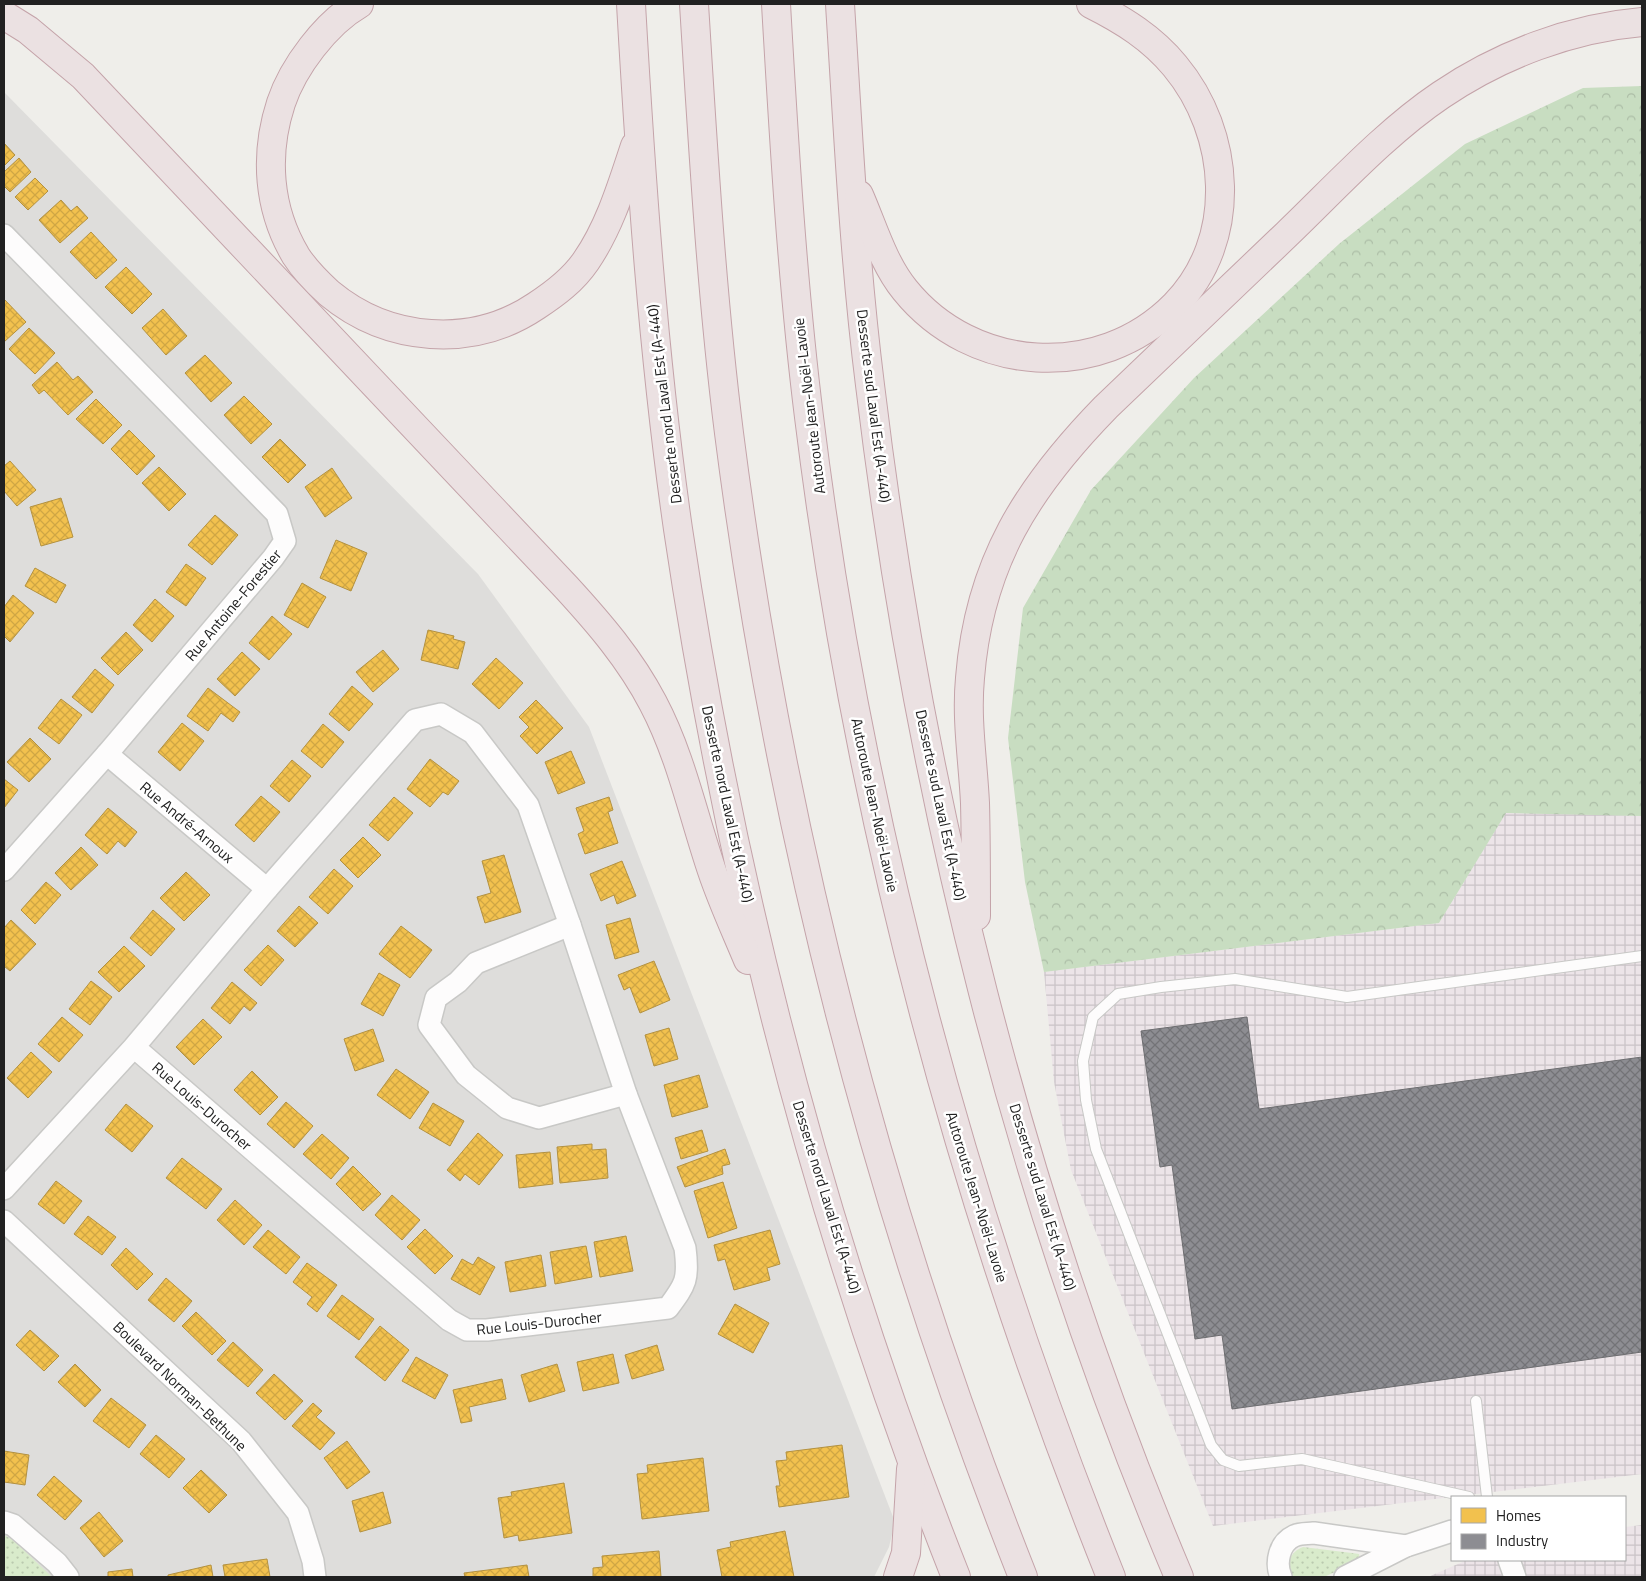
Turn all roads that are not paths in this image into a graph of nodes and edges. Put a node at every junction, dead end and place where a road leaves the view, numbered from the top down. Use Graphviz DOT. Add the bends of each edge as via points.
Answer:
graph roads {
  1 [pos="359,4"];
  2 [pos="631,4"];
  3 [pos="694,4"];
  4 [pos="776,4"];
  5 [pos="840,4"];
  6 [pos="1091,4"];
  7 [pos="4,15"];
  8 [pos="1642,22"];
  9 [pos="638,138"];
  10 [pos="850,173"];
  11 [pos="4,235"];
  12 [pos="107,754"];
  13 [pos="4,870"];
  14 [pos="267,889"];
  15 [pos="570,925"];
  16 [pos="1642,956"];
  17 [pos="976,963"];
  18 [pos="134,1047"];
  19 [pos="783,1047"];
  20 [pos="626,1094"];
  21 [pos="4,1189"];
  22 [pos="4,1221"];
  23 [pos="1476,1401"];
  24 [pos="912,1460"];
  25 [pos="1465,1496"];
  26 [pos="1487,1496"];
  27 [pos="4,1522"];
  28 [pos="1451,1531"];
  29 [pos="1377,1551"];
  30 [pos="1509,1561"];
  31 [pos="68,1577"];
  32 [pos="315,1577"];
  33 [pos="898,1577"];
  34 [pos="956,1577"];
  35 [pos="1023,1577"];
  36 [pos="1111,1577"];
  37 [pos="1179,1577"];
  38 [pos="1281,1577"];
  39 [pos="1345,1577"];
  40 [pos="1515,1577"];
  1 -- 9 [label="highway" via="324,33 292,78 274,127 270,168 280,222 297,258 339,301 376,322 430,335 477,331 511,320 561,289 585,262 606,227"];
  2 -- 9 [label="highway, Desserte nord Laval Est (A-440)"];
  3 -- 35 [label="highway" via="707,208 729,432 760,641 796,833 827,967 888,1189 949,1379"];
  4 -- 36 [label="highway, Autoroute Jean-Noël-Lavoie" via="786,183 808,412 845,659 872,797 915,982 972,1185 1054,1430"];
  5 -- 10 [label="highway, Desserte sud Laval Est (A-440)"];
  6 -- 10 [label="highway" via="1139,31 1174,64 1200,102 1216,146 1220,204 1211,246 1184,295 1166,314 1130,338 1100,350 1058,358 1020,356 972,341 934,318 905,289 885,256"];
  7 -- 19 [label="highway" via="34,35 83,76 566,587 619,648 663,725 679,765 712,873"];
  8 -- 17 [label="highway" via="1592,30 1530,49 1479,72 1424,108 1362,162 1106,407 1037,487 1015,521 996,563 979,617 972,661 969,698 975,801"];
  9 -- 19 [label="highway, Desserte nord Laval Est (A-440)" via="657,354 688,591 741,870"];
  10 -- 17 [label="highway, Desserte sud Laval Est (A-440)" via="869,381 900,600 936,792"];
  11 -- 12 [label="street, Rue Antoine-Forestier" via="277,514 285,541"];
  12 -- 13 [label="street, Rue Antoine-Forestier"];
  12 -- 14 [label="street, Rue André-Arnoux"];
  14 -- 15 [label="street, Rue Louis-Durocher" via="415,720 441,714 473,733 528,805"];
  14 -- 18 [label="street, Rue Louis-Durocher"];
  15 -- 20 [label="street, Rue Louis-Durocher"];
  15 -- 20 [label="street" via="476,962 458,982 436,998 429,1025 466,1075 507,1108 539,1118"];
  16 -- 25 [label="lane" via="1347,997 1235,979 1161,987 1118,994 1093,1017 1083,1061 1086,1100 1096,1149 1211,1445 1223,1460 1239,1466 1302,1459"];
  17 -- 37 [label="highway, Desserte sud Laval Est (A-440)" via="1018,1119 1065,1271 1122,1434"];
  18 -- 20 [label="street, Rue Louis-Durocher" via="449,1320 467,1330 668,1308 681,1291 688,1271 685,1248"];
  18 -- 21 [label="street, Rue Louis-Durocher"];
  19 -- 24 [label="highway, Desserte nord Laval Est (A-440)" via="840,1246"];
  22 -- 32 [label="street, Boulevard Norman-Bethune" via="241,1441 298,1513"];
  23 -- 26 [label="lane"];
  24 -- 33 [label="highway" via="906,1553"];
  24 -- 34 [label="highway, Desserte nord Laval Est (A-440)"];
  27 -- 31 [label="street" via="13,1525 57,1563"];
  28 -- 29 [label="street" via="1406,1546"];
  29 -- 38 [label="street" via="1314,1533 1293,1537 1279,1554"];
  29 -- 39 [label="street"];
  30 -- 40 [label="street"];
}
